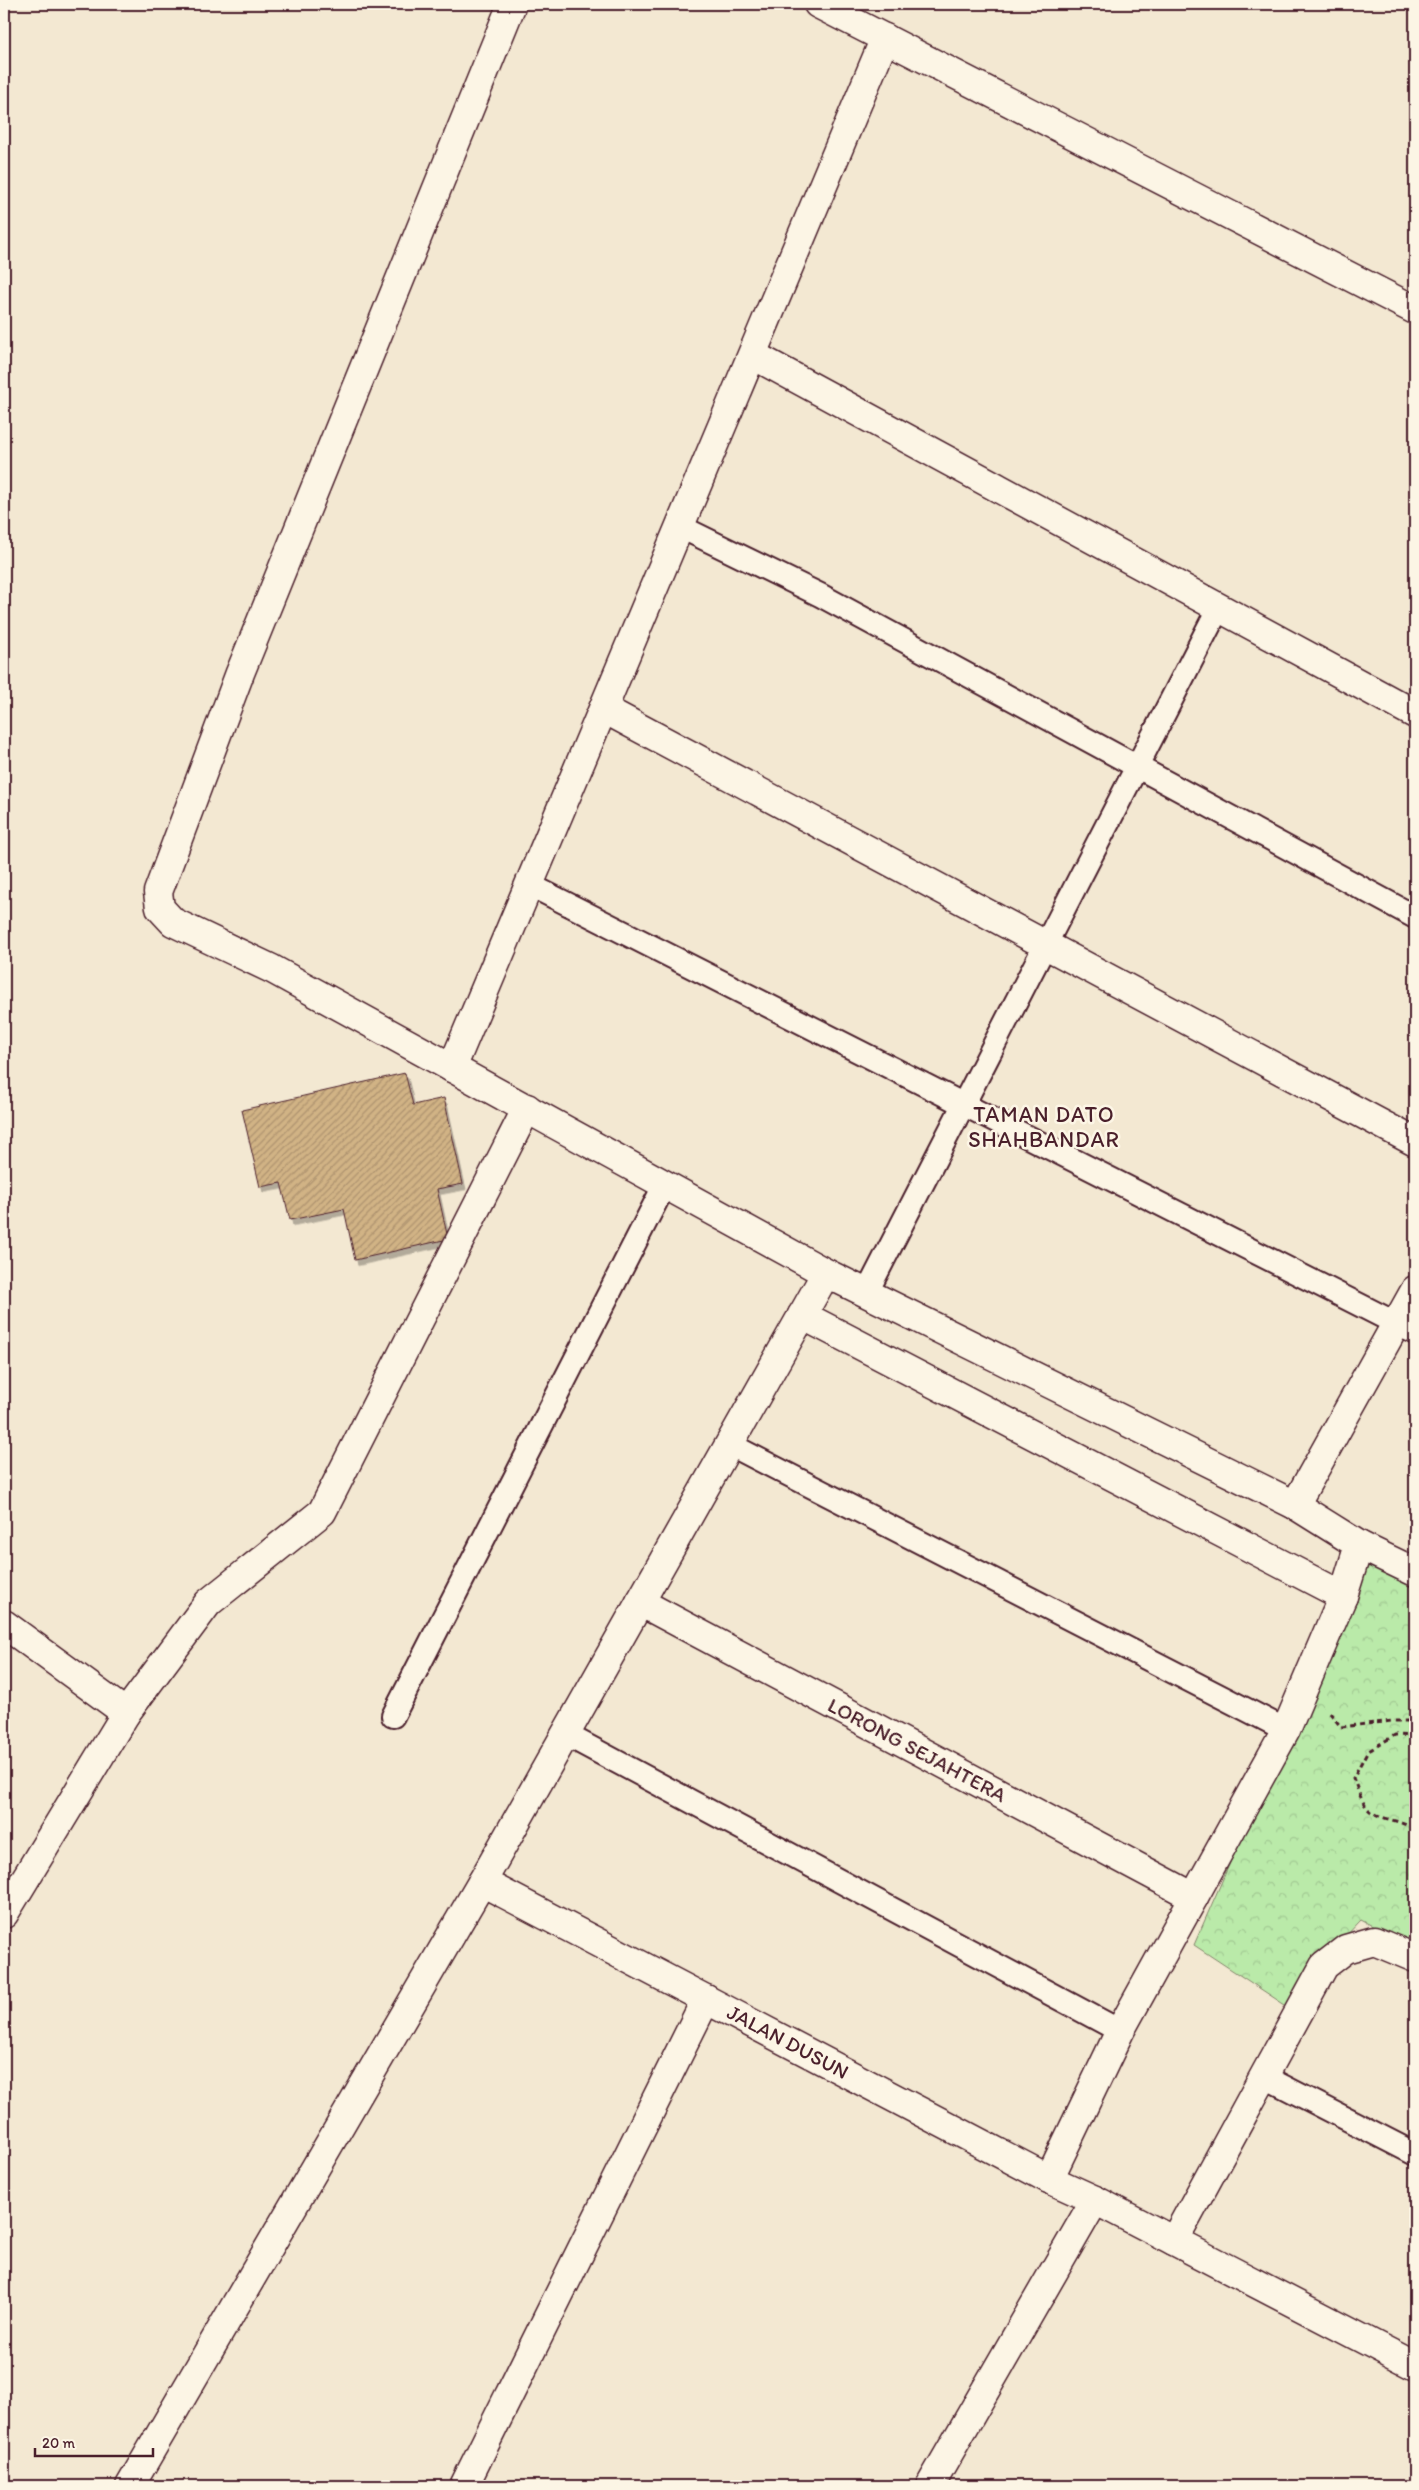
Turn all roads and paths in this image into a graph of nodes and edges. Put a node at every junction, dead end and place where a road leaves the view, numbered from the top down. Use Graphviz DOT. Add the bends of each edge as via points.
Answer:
graph roads {
  1 [pos="512,4"];
  2 [pos="818,4"];
  3 [pos="885,38"];
  4 [pos="1415,310"];
  5 [pos="753,355"];
  6 [pos="681,527"];
  7 [pos="1219,606"];
  8 [pos="604,709"];
  9 [pos="1415,714"];
  10 [pos="1137,767"];
  11 [pos="530,885"];
  12 [pos="1415,917"];
  13 [pos="1046,944"];
  14 [pos="452,1068"];
  15 [pos="964,1104"];
  16 [pos="527,1108"];
  17 [pos="1415,1142"];
  18 [pos="665,1184"];
  19 [pos="826,1273"];
  20 [pos="1415,1290"];
  21 [pos="867,1292"];
  22 [pos="802,1315"];
  23 [pos="1406,1328"];
  24 [pos="730,1444"];
  25 [pos="1295,1505"];
  26 [pos="1360,1545"];
  27 [pos="1415,1572"];
  28 [pos="1343,1596"];
  29 [pos="640,1602"];
  30 [pos="4,1624"];
  31 [pos="1304,1686"];
  32 [pos="126,1713"];
  33 [pos="393,1716"];
  34 [pos="1415,1721"];
  35 [pos="1286,1730"];
  36 [pos="566,1734"];
  37 [pos="1415,1736"];
  38 [pos="1415,1831"];
  39 [pos="482,1882"];
  40 [pos="1194,1897"];
  41 [pos="4,1914"];
  42 [pos="1415,1958"];
  43 [pos="706,1999"];
  44 [pos="1120,2031"];
  45 [pos="1264,2077"];
  46 [pos="1415,2154"];
  47 [pos="1048,2179"];
  48 [pos="1095,2200"];
  49 [pos="1174,2241"];
  50 [pos="1415,2366"];
  51 [pos="130,2486"];
  52 [pos="464,2486"];
  53 [pos="930,2486"];
  1 -- 14 [label="street" via="240,673 158,892 160,908 172,922 272,969"];
  2 -- 3 [label="street"];
  3 -- 4 [label="street"];
  3 -- 5 [label="street"];
  5 -- 6 [label="street"];
  5 -- 7 [label="street"];
  6 -- 8 [label="street"];
  6 -- 10 [label="lane" via="820,595"];
  7 -- 9 [label="street"];
  7 -- 10 [label="lane"];
  8 -- 11 [label="street"];
  8 -- 13 [label="street"];
  10 -- 12 [label="lane"];
  10 -- 13 [label="lane"];
  11 -- 14 [label="street"];
  11 -- 15 [label="lane"];
  13 -- 15 [label="lane"];
  13 -- 17 [label="street"];
  14 -- 16 [label="street"];
  15 -- 21 [label="lane"];
  15 -- 23 [label="lane"];
  16 -- 18 [label="street"];
  16 -- 32 [label="street" via="322,1512 208,1603"];
  18 -- 19 [label="street"];
  18 -- 33 [label="lane"];
  19 -- 21 [label="street"];
  19 -- 22 [label="street"];
  20 -- 23 [label="street"];
  21 -- 25 [label="street"];
  22 -- 24 [label="street"];
  22 -- 28 [label="street"];
  23 -- 25 [label="street"];
  24 -- 29 [label="street"];
  24 -- 35 [label="lane"];
  25 -- 26 [label="street"];
  26 -- 27 [label="street"];
  26 -- 28 [label="street"];
  28 -- 31 [label="street"];
  29 -- 36 [label="street"];
  29 -- 40 [label="street, LORONG SEJAHTERA"];
  30 -- 32 [label="street"];
  31 -- 34 [label="path" via="1322,1702 1341,1727"];
  31 -- 35 [label="street"];
  32 -- 41 [label="street"];
  35 -- 40 [label="street"];
  36 -- 39 [label="street"];
  36 -- 44 [label="lane"];
  37 -- 38 [label="path" via="1395,1735 1367,1752 1354,1778 1368,1809 1387,1819 1410,1825"];
  39 -- 43 [label="street, JALAN DUSUN"];
  39 -- 51 [label="street"];
  40 -- 44 [label="street"];
  42 -- 45 [label="street" via="1374,1941 1346,1949 1324,1966"];
  43 -- 47 [label="street, JALAN DUSUN"];
  43 -- 52 [label="street"];
  44 -- 47 [label="street"];
  45 -- 46 [label="lane"];
  45 -- 49 [label="street"];
  47 -- 48 [label="street, JALAN DUSUN"];
  48 -- 49 [label="street, JALAN DUSUN"];
  48 -- 53 [label="street"];
  49 -- 50 [label="street, JALAN DUSUN"];
}
